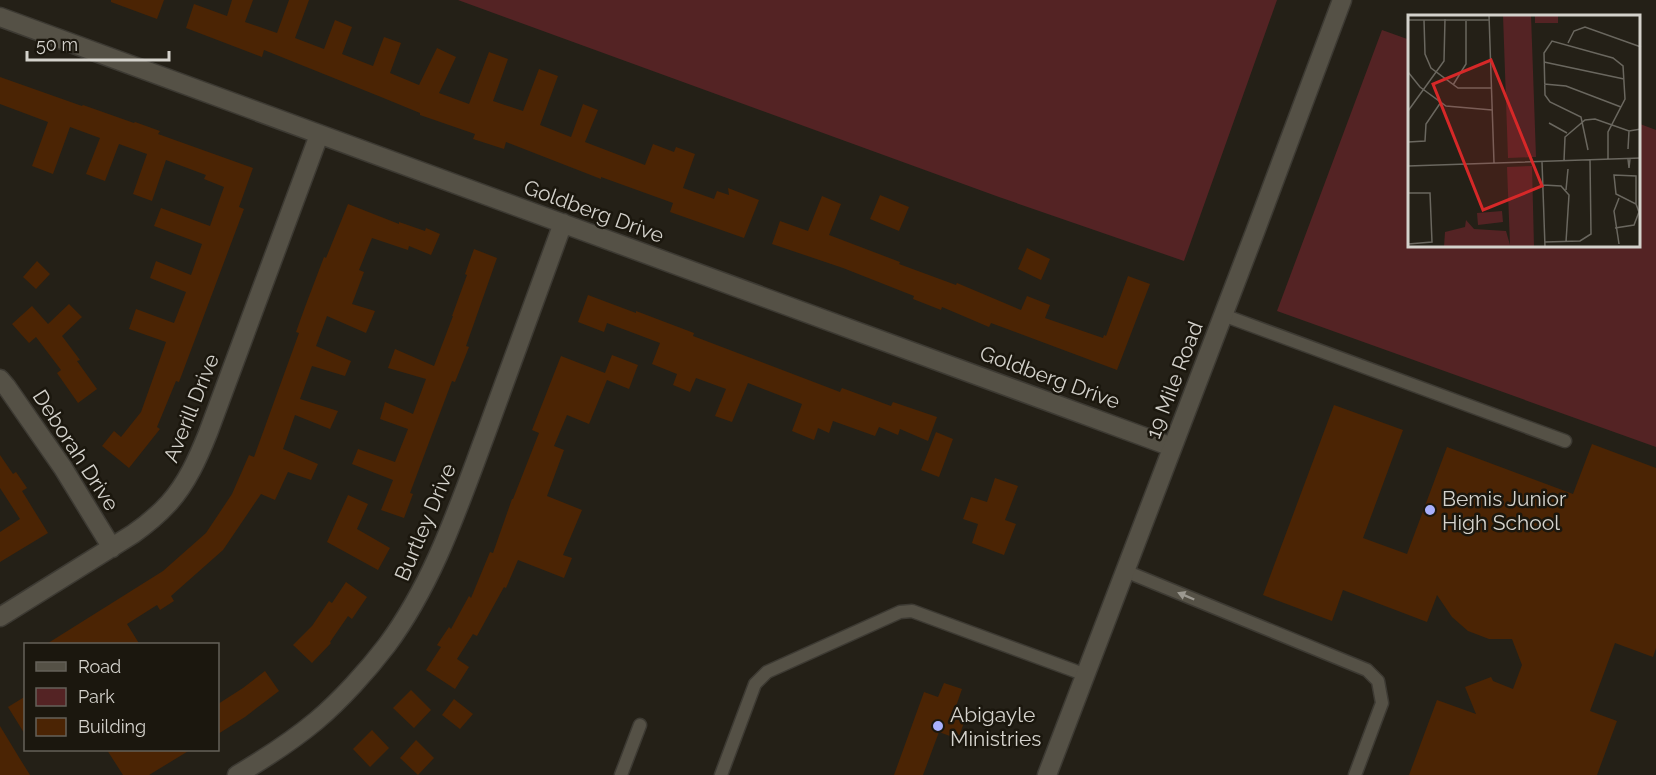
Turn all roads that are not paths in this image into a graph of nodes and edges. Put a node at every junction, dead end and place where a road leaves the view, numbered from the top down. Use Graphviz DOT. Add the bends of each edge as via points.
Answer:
graph roads {
  1 [pos="1341,0"];
  2 [pos="0,17"];
  3 [pos="319,135"];
  4 [pos="564,223"];
  5 [pos="1223,315"];
  6 [pos="0,378"];
  7 [pos="1565,441"];
  8 [pos="1172,447"];
  9 [pos="112,548"];
  10 [pos="1125,571"];
  11 [pos="0,617"];
  12 [pos="1086,675"];
  13 [pos="640,725"];
  14 [pos="245,773"];
  15 [pos="621,775"];
  16 [pos="721,775"];
  17 [pos="1047,775"];
  18 [pos="1355,775"];
  1 -- 5 [label="street, 19 Mile Road"];
  2 -- 3 [label="street, Goldberg Drive"];
  3 -- 4 [label="street, Goldberg Drive"];
  3 -- 9 [label="street, Averill Drive" via="200,454 170,503"];
  4 -- 8 [label="street, Goldberg Drive"];
  4 -- 14 [label="street, Burtley Drive" via="459,507 413,606 387,645 346,692 316,721"];
  5 -- 7 [label="lane"];
  5 -- 8 [label="street, 19 Mile Road"];
  6 -- 9 [label="street, Deborah Drive" via="63,468"];
  8 -- 10 [label="street, 19 Mile Road"];
  9 -- 11 [label="street, Averill Drive"];
  10 -- 12 [label="street, 19 Mile Road"];
  18 -- 10 [label="lane, one-way" via="1382,703 1378,681 1367,670"];
  12 -- 16 [label="lane" via="912,612 900,612 759,678"];
  12 -- 17 [label="street, 19 Mile Road"];
  13 -- 15 [label="lane"];
}
